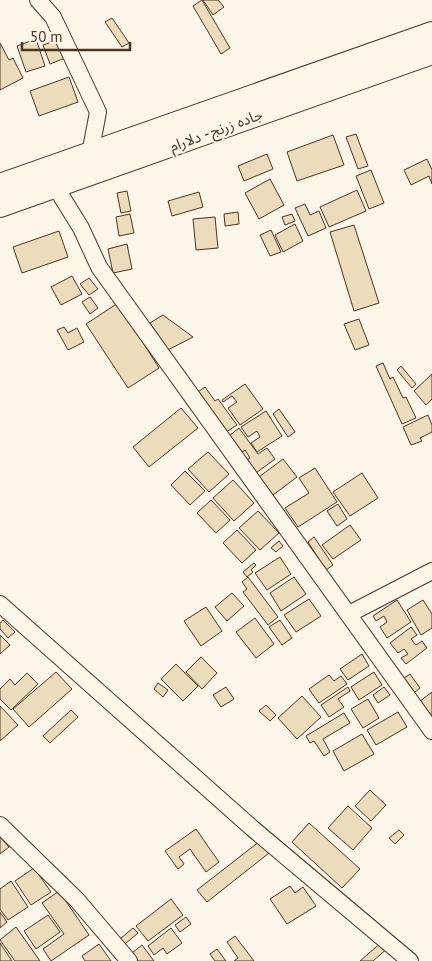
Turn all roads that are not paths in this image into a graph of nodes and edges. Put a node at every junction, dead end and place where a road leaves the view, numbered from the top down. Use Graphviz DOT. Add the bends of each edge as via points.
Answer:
graph roads {
  1 [pos="38,0"];
  2 [pos="432,34"];
  3 [pos="432,52"];
  4 [pos="94,163"];
  5 [pos="0,186"];
  6 [pos="55,186"];
  7 [pos="0,205"];
  8 [pos="432,571"];
  9 [pos="0,604"];
  10 [pos="350,614"];
  11 [pos="432,731"];
  12 [pos="0,826"];
  13 [pos="129,961"];
  14 [pos="410,961"];
  1 -- 4 [label="street" via="53,17 98,112"];
  2 -- 4 [label="highway, جاده زرنج - دلارام"];
  3 -- 4 [label="highway, جاده زرنج - دلارام"];
  4 -- 5 [label="highway, جاده زرنج - دلارام"];
  4 -- 6 [label="highway, جاده زرنج - دلارام"];
  6 -- 7 [label="highway, جاده زرنج - دلارام"];
  6 -- 10 [label="street" via="81,228 99,267"];
  8 -- 10 [label="street"];
  9 -- 14 [label="street" via="252,828"];
  10 -- 11 [label="street"];
  12 -- 13 [label="street" via="77,900"];
}
